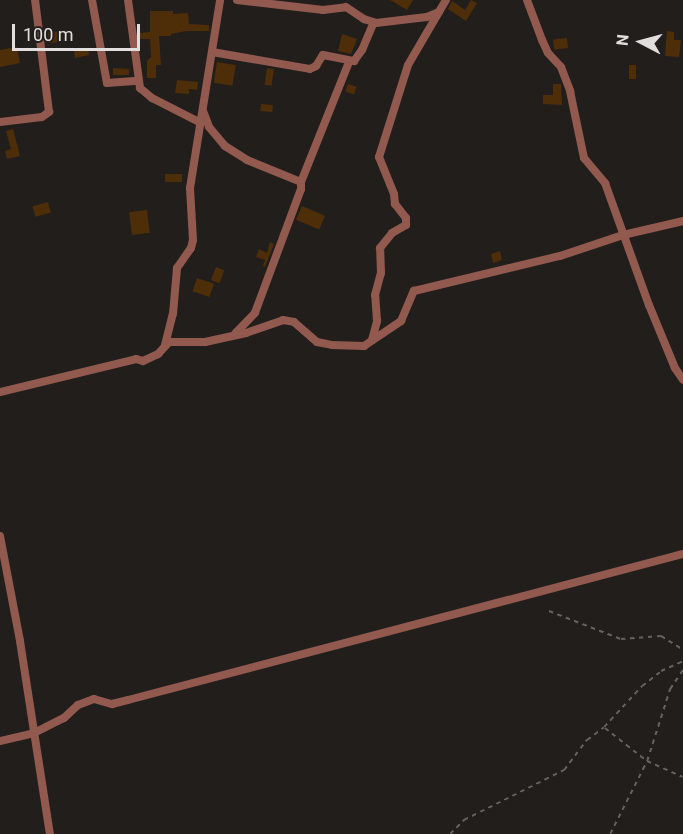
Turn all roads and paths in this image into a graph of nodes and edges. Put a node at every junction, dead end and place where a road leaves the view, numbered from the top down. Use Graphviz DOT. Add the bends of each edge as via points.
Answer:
graph roads {
  1 [pos="35,0"];
  2 [pos="92,0"];
  3 [pos="128,0"];
  4 [pos="220,0"];
  5 [pos="237,0"];
  6 [pos="446,0"];
  7 [pos="527,0"];
  8 [pos="439,12"];
  9 [pos="374,22"];
  10 [pos="212,52"];
  11 [pos="349,62"];
  12 [pos="138,81"];
  13 [pos="203,111"];
  14 [pos="0,122"];
  15 [pos="201,123"];
  16 [pos="301,182"];
  17 [pos="683,220"];
  18 [pos="623,235"];
  19 [pos="236,333"];
  20 [pos="372,340"];
  21 [pos="165,345"];
  22 [pos="683,380"];
  23 [pos="0,392"];
  24 [pos="0,536"];
  25 [pos="683,554"];
  26 [pos="549,611"];
  27 [pos="683,650"];
  28 [pos="683,661"];
  29 [pos="683,670"];
  30 [pos="604,727"];
  31 [pos="34,733"];
  32 [pos="0,741"];
  33 [pos="647,761"];
  34 [pos="683,777"];
  35 [pos="50,834"];
  36 [pos="450,834"];
  37 [pos="610,834"];
  1 -- 14 [label="street" via="49,112 42,117"];
  2 -- 12 [label="street" via="106,83"];
  3 -- 12 [label="street"];
  4 -- 10 [label="street"];
  5 -- 9 [label="street" via="323,10 346,7"];
  6 -- 8 [label="street"];
  7 -- 18 [label="street" via="548,53 561,68 570,91 584,158 605,183"];
  8 -- 9 [label="street" via="414,20"];
  8 -- 20 [label="street" via="399,85 379,157 406,225 392,233 380,248 381,273 375,295 377,321"];
  9 -- 11 [label="street" via="358,57"];
  10 -- 11 [label="street" via="310,69 323,55"];
  10 -- 13 [label="street"];
  11 -- 16 [label="street"];
  12 -- 15 [label="street" via="152,98"];
  13 -- 15 [label="street"];
  13 -- 16 [label="street" via="209,127 231,150"];
  15 -- 21 [label="street" via="190,188 193,240 177,268 173,314"];
  16 -- 19 [label="street" via="255,313"];
  17 -- 18 [label="street"];
  18 -- 20 [label="street" via="560,256 414,291 401,321"];
  18 -- 22 [label="street" via="653,316"];
  19 -- 20 [label="street" via="288,320 316,342 364,346"];
  19 -- 21 [label="street" via="205,342 176,341"];
  21 -- 23 [label="street" via="158,354 143,361 136,359"];
  24 -- 31 [label="street"];
  25 -- 31 [label="street" via="112,704 94,699"];
  26 -- 27 [label="path" via="621,639 661,636"];
  28 -- 30 [label="path" via="642,686"];
  29 -- 33 [label="path" via="670,689"];
  30 -- 33 [label="path"];
  30 -- 36 [label="path" via="587,740 564,770 464,820"];
  31 -- 32 [label="street"];
  31 -- 35 [label="street"];
  33 -- 34 [label="path"];
  33 -- 37 [label="path"];
}
